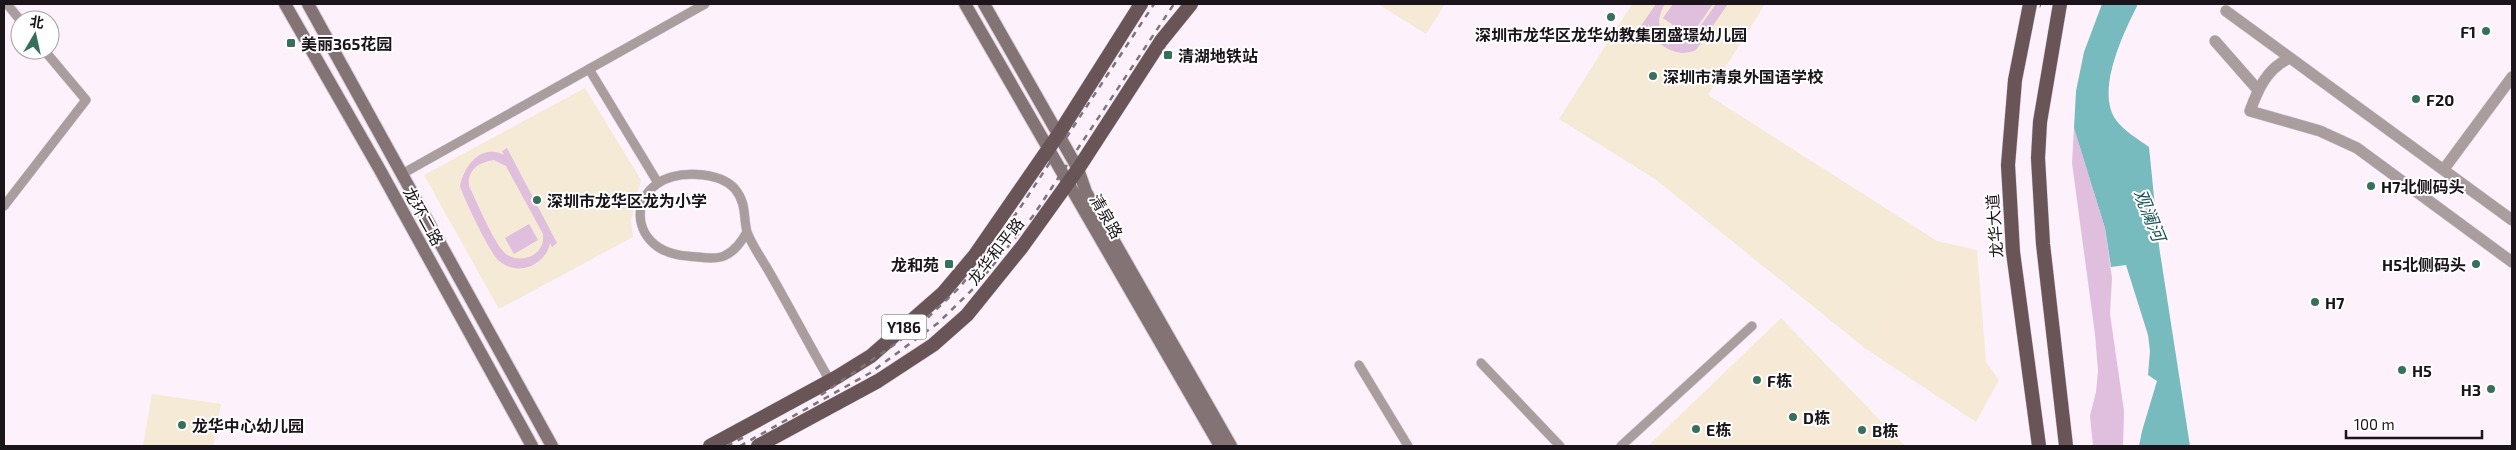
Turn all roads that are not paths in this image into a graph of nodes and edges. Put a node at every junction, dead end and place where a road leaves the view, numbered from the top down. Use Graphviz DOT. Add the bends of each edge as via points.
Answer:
graph roads {
  1 [pos="285,4"];
  2 [pos="308,4"];
  3 [pos="705,4"];
  4 [pos="966,4"];
  5 [pos="984,4"];
  6 [pos="1141,4"];
  7 [pos="1191,4"];
  8 [pos="2020,4"];
  9 [pos="2030,4"];
  10 [pos="2060,4"];
  11 [pos="2226,11"];
  12 [pos="2023,39"];
  13 [pos="2215,41"];
  14 [pos="2290,58"];
  15 [pos="52,60"];
  16 [pos="589,69"];
  17 [pos="2512,77"];
  18 [pos="2258,90"];
  19 [pos="1058,136"];
  20 [pos="1048,150"];
  21 [pos="1078,169"];
  22 [pos="2444,169"];
  23 [pos="402,174"];
  24 [pos="658,183"];
  25 [pos="1068,183"];
  26 [pos="4,206"];
  27 [pos="2512,220"];
  28 [pos="747,232"];
  29 [pos="2512,262"];
  30 [pos="1752,326"];
  31 [pos="1481,363"];
  32 [pos="1358,365"];
  33 [pos="830,381"];
  34 [pos="532,446"];
  35 [pos="552,446"];
  36 [pos="710,446"];
  37 [pos="758,446"];
  38 [pos="1220,446"];
  39 [pos="1231,446"];
  40 [pos="1408,446"];
  41 [pos="1560,446"];
  42 [pos="1621,446"];
  43 [pos="2039,446"];
  44 [pos="2066,446"];
  1 -- 34 [label="main road, 龙环二路"];
  2 -- 23 [label="main road, 龙环二路"];
  3 -- 16 [label="street"];
  4 -- 20 [label="main road, 清泉路"];
  5 -- 19 [label="main road, 清泉路"];
  6 -- 19 [label="main road, 龙华和平路 / Y186"];
  7 -- 21 [label="main road, 龙华和平路 / Y186" via="1161,41"];
  8 -- 12 [label="main road"];
  9 -- 12 [label="main road, 龙华大道"];
  10 -- 44 [label="main road" via="2042,104 2038,158 2043,244"];
  11 -- 14 [label="street"];
  12 -- 43 [label="main road, 龙华大道" via="2011,114 2008,165 2012,252"];
  13 -- 18 [label="street"];
  14 -- 18 [label="street" via="2268,74"];
  14 -- 22 [label="street"];
  15 -- 26 [label="street" via="86,100"];
  16 -- 23 [label="street"];
  16 -- 24 [label="street"];
  17 -- 22 [label="street"];
  18 -- 29 [label="street" via="2250,112 2320,131 2357,148"];
  19 -- 20 [label="main road, 龙华和平路 / Y186"];
  19 -- 21 [label="main road, 清泉路"];
  20 -- 25 [label="main road, 清泉路"];
  20 -- 33 [label="main road, 龙华和平路 / Y186" via="975,255 943,293 871,356"];
  21 -- 25 [label="main road, 龙华和平路 / Y186"];
  21 -- 39 [label="main road, 清泉路" via="1086,192"];
  22 -- 27 [label="street"];
  23 -- 35 [label="main road, 龙环二路"];
  24 -- 28 [label="street" via="691,173 721,180 734,188 744,202"];
  24 -- 28 [label="street" via="646,195 640,208 640,222 648,238 658,247 678,256 723,256 739,245"];
  25 -- 37 [label="main road, 龙华和平路 / Y186" via="989,289 933,345 878,381"];
  25 -- 38 [label="main road, 清泉路"];
  28 -- 33 [label="street"];
  30 -- 42 [label="street"];
  31 -- 41 [label="street"];
  32 -- 40 [label="street"];
  33 -- 36 [label="main road, 龙华和平路 / Y186"];
}
